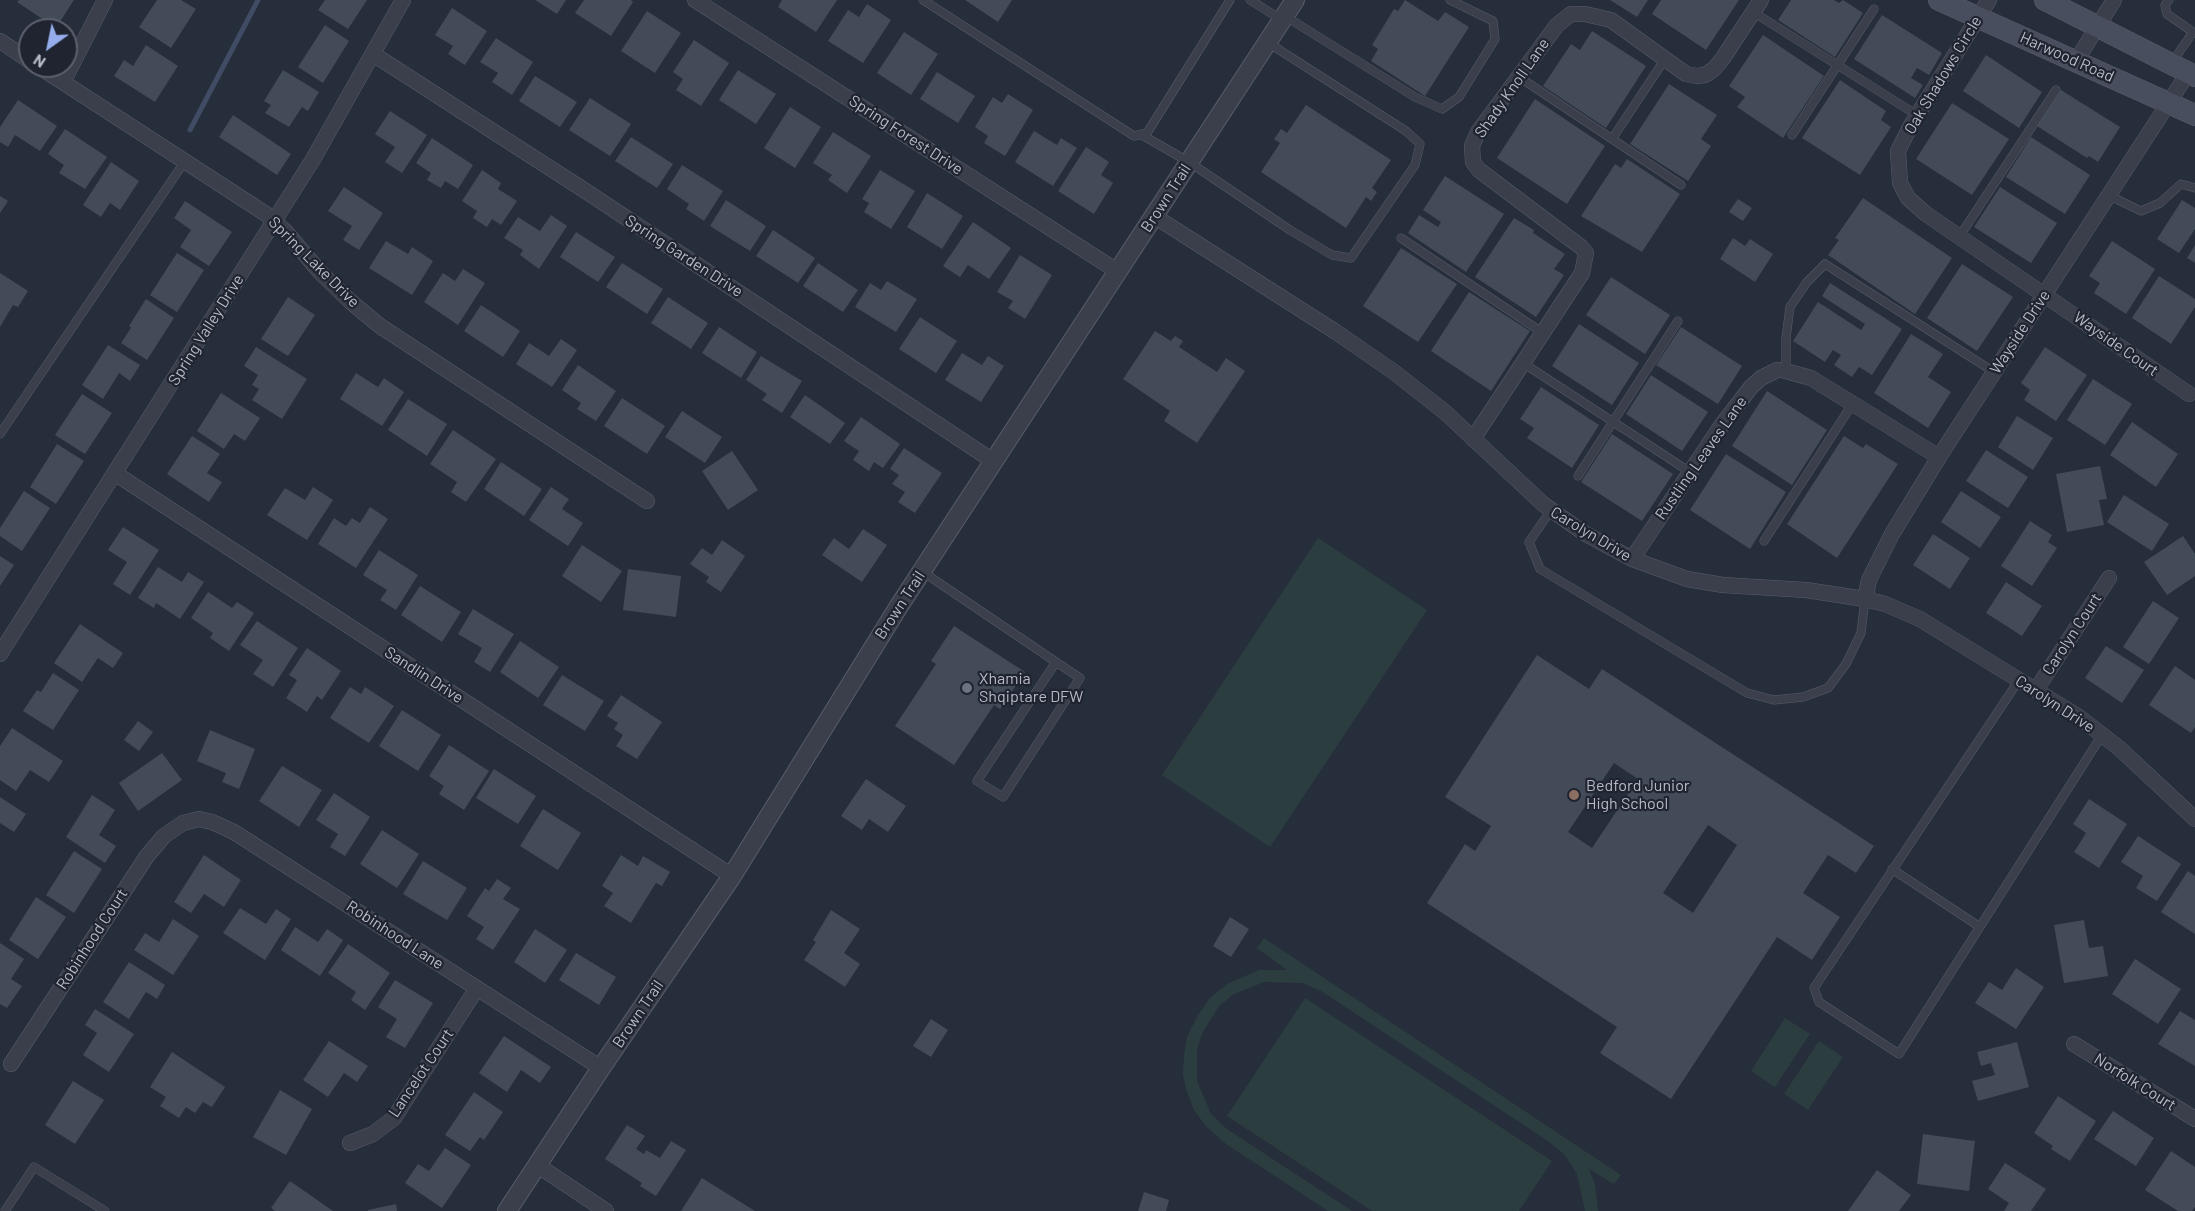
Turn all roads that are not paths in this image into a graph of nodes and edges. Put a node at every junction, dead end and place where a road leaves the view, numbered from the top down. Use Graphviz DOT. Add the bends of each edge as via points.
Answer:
graph roads {
  1 [pos="105,0"];
  2 [pos="403,0"];
  3 [pos="695,0"];
  4 [pos="923,0"];
  5 [pos="1230,0"];
  6 [pos="1250,0"];
  7 [pos="1295,0"];
  8 [pos="1450,0"];
  9 [pos="1939,0"];
  10 [pos="2045,0"];
  11 [pos="2114,0"];
  12 [pos="2169,0"];
  13 [pos="1757,6"];
  14 [pos="1874,9"];
  15 [pos="1984,9"];
  16 [pos="1283,18"];
  17 [pos="2097,26"];
  18 [pos="0,41"];
  19 [pos="1267,42"];
  20 [pos="18,53"];
  21 [pos="373,54"];
  22 [pos="1665,59"];
  23 [pos="2076,61"];
  24 [pos="1838,65"];
  25 [pos="2185,71"];
  26 [pos="1519,77"];
  27 [pos="57,78"];
  28 [pos="63,82"];
  29 [pos="2056,90"];
  30 [pos="2169,102"];
  31 [pos="1917,115"];
  32 [pos="2195,115"];
  33 [pos="1142,135"];
  34 [pos="1792,135"];
  35 [pos="1612,139"];
  36 [pos="185,161"];
  37 [pos="1189,162"];
  38 [pos="1681,185"];
  39 [pos="2195,188"];
  40 [pos="2108,195"];
  41 [pos="1154,216"];
  42 [pos="274,222"];
  43 [pos="1959,237"];
  44 [pos="1401,238"];
  45 [pos="1117,272"];
  46 [pos="2044,294"];
  47 [pos="1678,321"];
  48 [pos="1543,333"];
  49 [pos="1523,363"];
  50 [pos="1786,370"];
  51 [pos="1994,372"];
  52 [pos="2188,394"];
  53 [pos="1853,403"];
  54 [pos="1613,422"];
  55 [pos="0,434"];
  56 [pos="1473,439"];
  57 [pos="1939,457"];
  58 [pos="993,461"];
  59 [pos="1690,472"];
  60 [pos="116,474"];
  61 [pos="1578,476"];
  62 [pos="647,501"];
  63 [pos="1551,510"];
  64 [pos="1764,541"];
  65 [pos="1632,559"];
  66 [pos="922,571"];
  67 [pos="2109,578"];
  68 [pos="1865,599"];
  69 [pos="0,654"];
  70 [pos="1056,662"];
  71 [pos="2019,680"];
  72 [pos="2036,690"];
  73 [pos="2102,735"];
  74 [pos="2195,819"];
  75 [pos="183,823"];
  76 [pos="1892,870"];
  77 [pos="732,876"];
  78 [pos="1980,927"];
  79 [pos="477,988"];
  80 [pos="2074,1044"];
  81 [pos="11,1064"];
  82 [pos="601,1068"];
  83 [pos="2195,1119"];
  84 [pos="350,1143"];
  85 [pos="537,1165"];
  86 [pos="5,1211"];
  87 [pos="105,1211"];
  88 [pos="507,1211"];
  89 [pos="606,1211"];
  1 -- 28 [label="street"];
  2 -- 21 [label="street, Spring Valley Drive"];
  3 -- 45 [label="street, Spring Forest Drive"];
  4 -- 33 [label="lane" via="1134,136"];
  5 -- 33 [label="lane" via="1147,133"];
  6 -- 16 [label="lane"];
  7 -- 16 [label="street, Brown Trail"];
  8 -- 16 [label="lane" via="1493,21 1495,39 1459,97 1442,109"];
  9 -- 15 [label="main road, Harwood Road"];
  10 -- 17 [label="main road"];
  11 -- 17 [label="street"];
  12 -- 25 [label="lane" via="2165,5 2167,14 2193,32"];
  13 -- 22 [label="street, Shady Knoll Lane" via="1723,58 1705,75 1686,74"];
  13 -- 24 [label="lane"];
  14 -- 24 [label="lane"];
  15 -- 23 [label="main road, Harwood Road"];
  15 -- 31 [label="street, Oak Shadows Circle"];
  16 -- 19 [label="street, Brown Trail"];
  17 -- 23 [label="street"];
  17 -- 25 [label="main road"];
  18 -- 20 [label="street"];
  19 -- 37 [label="street, Brown Trail"];
  19 -- 37 [label="lane" via="1406,131 1420,144 1415,165 1352,258 1332,255 1315,245"];
  21 -- 42 [label="street, Spring Valley Drive"];
  21 -- 58 [label="street, Spring Garden Drive"];
  22 -- 26 [label="street, Shady Knoll Lane" via="1611,20 1571,14 1557,25"];
  22 -- 35 [label="lane"];
  23 -- 30 [label="main road, Harwood Road"];
  24 -- 31 [label="lane"];
  24 -- 34 [label="lane"];
  25 -- 30 [label="street, Wayside Drive"];
  26 -- 35 [label="lane"];
  26 -- 48 [label="street, Shady Knoll Lane" via="1478,132 1472,146 1473,162 1586,253 1582,273"];
  27 -- 28 [label="street, Spring Lake Drive"];
  28 -- 36 [label="street, Spring Lake Drive"];
  29 -- 43 [label="lane"];
  30 -- 32 [label="main road, Harwood Road"];
  30 -- 40 [label="street, Wayside Drive"];
  31 -- 43 [label="street, Oak Shadows Circle" via="1898,151 1900,183 1908,198"];
  33 -- 37 [label="lane"];
  35 -- 38 [label="lane"];
  36 -- 42 [label="street, Spring Lake Drive"];
  36 -- 55 [label="lane"];
  37 -- 41 [label="street, Brown Trail"];
  39 -- 40 [label="lane" via="2181,184 2160,203 2141,211"];
  40 -- 46 [label="street, Wayside Drive"];
  41 -- 45 [label="street, Brown Trail"];
  41 -- 56 [label="street, Carolyn Drive" via="1394,372"];
  42 -- 60 [label="street, Spring Valley Drive"];
  42 -- 62 [label="street, Spring Lake Drive" via="320,272 380,326"];
  43 -- 46 [label="street, Oak Shadows Circle"];
  44 -- 48 [label="lane"];
  45 -- 58 [label="street, Brown Trail"];
  46 -- 51 [label="street, Wayside Drive"];
  46 -- 52 [label="street, Wayside Court"];
  47 -- 54 [label="lane"];
  48 -- 49 [label="street, Shady Knoll Lane"];
  49 -- 54 [label="lane"];
  49 -- 56 [label="street, Shady Knoll Lane"];
  50 -- 51 [label="lane" via="1790,307 1825,264"];
  50 -- 53 [label="street" via="1811,378"];
  50 -- 59 [label="street, Rustling Leaves Lane" via="1761,378 1751,387"];
  51 -- 57 [label="street, Wayside Drive"];
  53 -- 57 [label="street"];
  53 -- 64 [label="lane"];
  54 -- 59 [label="lane"];
  54 -- 61 [label="lane"];
  56 -- 63 [label="street, Carolyn Drive"];
  57 -- 68 [label="street, Wayside Drive" via="1892,534 1869,580"];
  58 -- 66 [label="street, Brown Trail"];
  59 -- 65 [label="street, Rustling Leaves Lane"];
  60 -- 69 [label="street, Spring Valley Drive"];
  60 -- 77 [label="street, Sandlin Drive"];
  63 -- 65 [label="street, Carolyn Drive"];
  63 -- 68 [label="lane" via="1529,542 1540,570 1747,693 1774,700 1803,697 1828,688 1846,664 1861,633"];
  65 -- 68 [label="street, Carolyn Drive" via="1687,579"];
  66 -- 70 [label="lane"];
  66 -- 77 [label="street, Brown Trail"];
  67 -- 72 [label="street, Carolyn Court"];
  68 -- 71 [label="street, Carolyn Drive" via="1920,619"];
  70 -- 70 [label="lane" via="977,781 1003,797 1080,678"];
  71 -- 72 [label="street, Carolyn Drive"];
  71 -- 76 [label="lane"];
  72 -- 73 [label="street, Carolyn Drive"];
  73 -- 74 [label="street, Carolyn Drive"];
  73 -- 78 [label="lane"];
  75 -- 79 [label="street, Robinhood Lane" via="199,819 234,832"];
  75 -- 81 [label="street, Robinhood Court" via="164,836 147,856"];
  76 -- 78 [label="lane"];
  76 -- 78 [label="lane" via="1814,987 1819,1002 1899,1054"];
  77 -- 82 [label="street, Brown Trail"];
  79 -- 82 [label="street, Robinhood Lane"];
  79 -- 84 [label="street, Lancelot Court" via="393,1118 373,1134"];
  80 -- 83 [label="street, Norfolk Court"];
  82 -- 85 [label="street, Brown Trail"];
  85 -- 88 [label="street, Brown Trail"];
  85 -- 89 [label="street"];
  86 -- 87 [label="lane" via="34,1167"];
}
